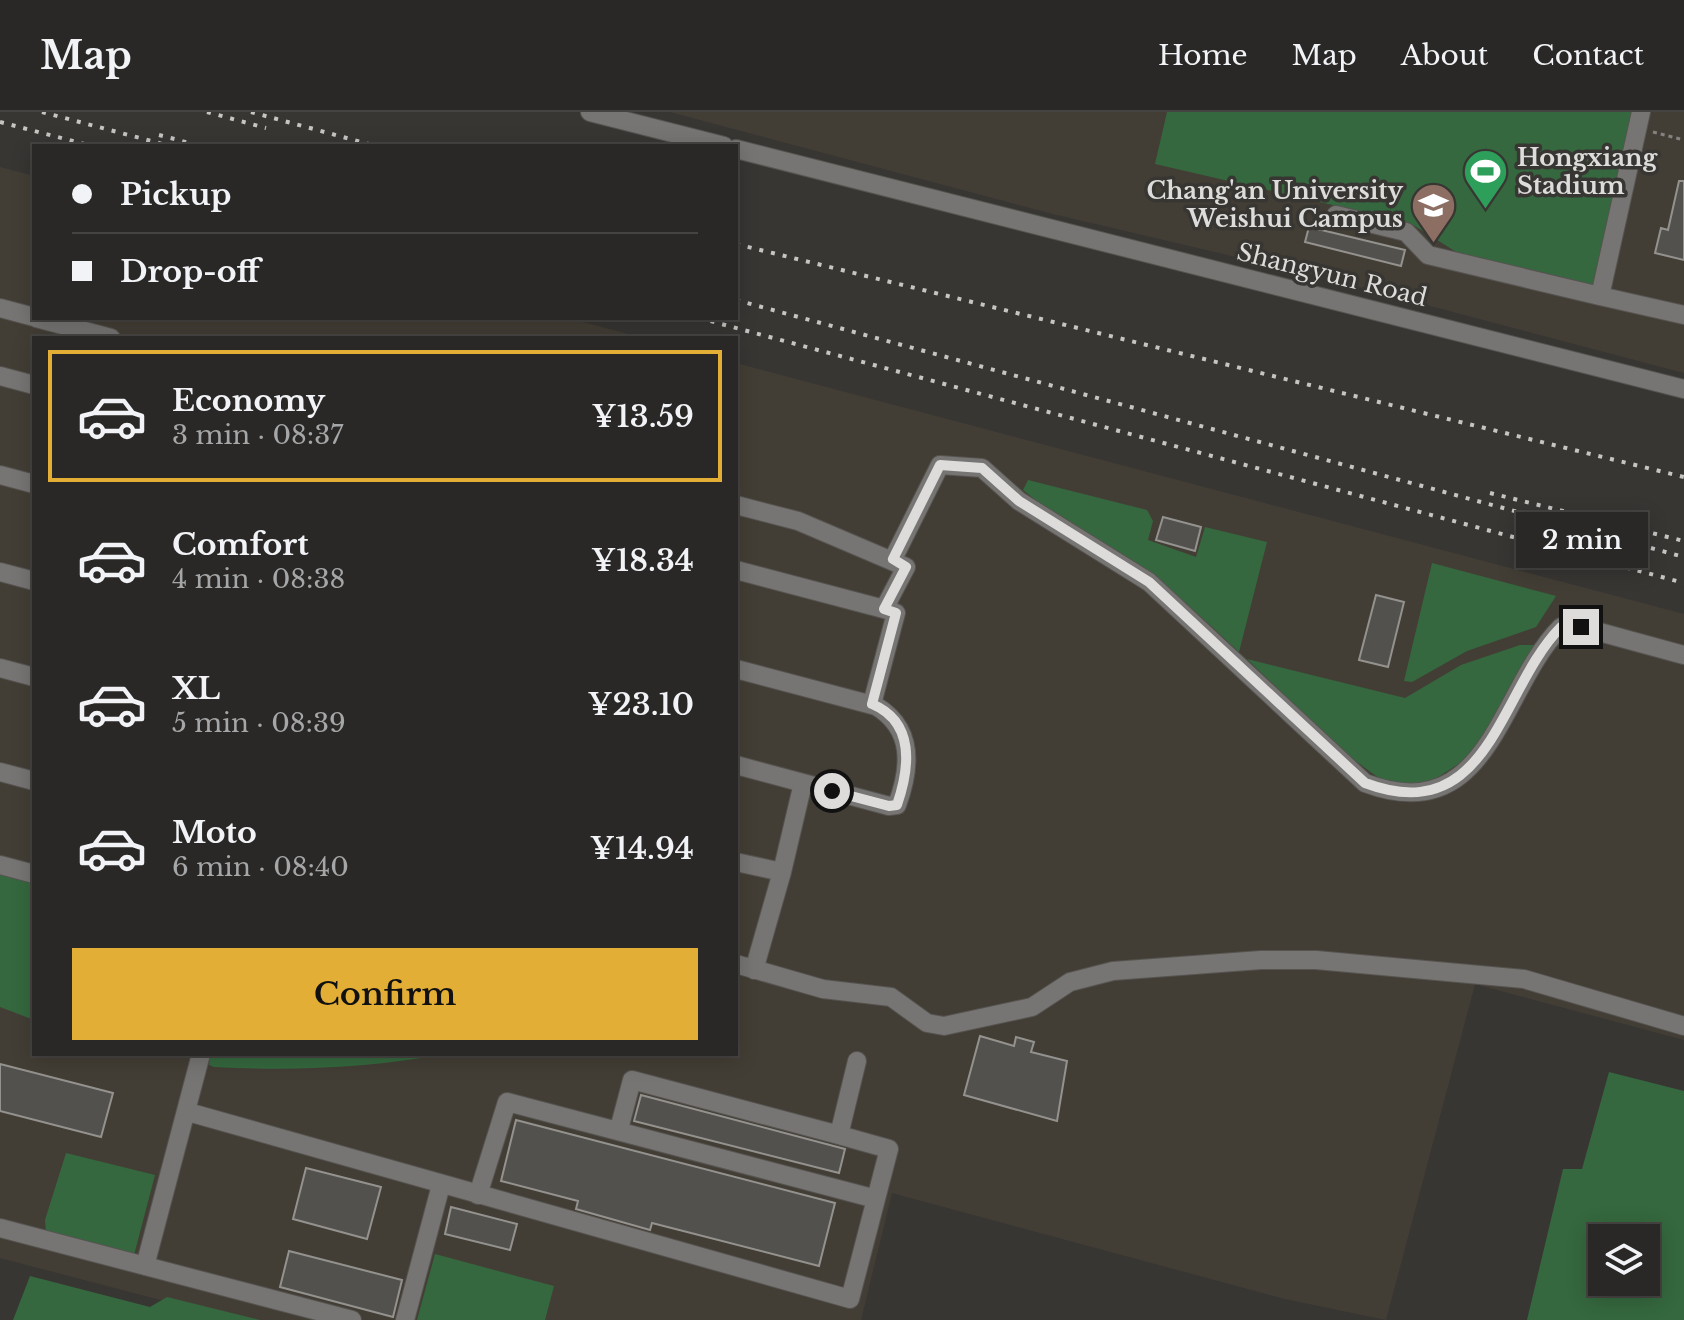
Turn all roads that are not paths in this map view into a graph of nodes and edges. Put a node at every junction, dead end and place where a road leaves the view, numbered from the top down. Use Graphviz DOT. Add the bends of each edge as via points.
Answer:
graph roads {
  1 [pos="590,112"];
  2 [pos="1639,120"];
  3 [pos="716,144"];
  4 [pos="738,150"];
  5 [pos="1336,215"];
  6 [pos="1600,296"];
  7 [pos="0,308"];
  8 [pos="1684,315"];
  9 [pos="32,317"];
  10 [pos="43,320"];
  11 [pos="103,336"];
  12 [pos="0,376"];
  13 [pos="32,384"];
  14 [pos="1684,389"];
  15 [pos="0,475"];
  16 [pos="32,483"];
  17 [pos="738,506"];
  18 [pos="893,559"];
  19 [pos="738,571"];
  20 [pos="0,572"];
  21 [pos="32,580"];
  22 [pos="884,609"];
  23 [pos="1684,655"];
  24 [pos="0,668"];
  25 [pos="738,670"];
  26 [pos="32,676"];
  27 [pos="872,704"];
  28 [pos="738,766"];
  29 [pos="0,772"];
  30 [pos="32,780"];
  31 [pos="803,783"];
  32 [pos="738,862"];
  33 [pos="0,865"];
  34 [pos="782,872"];
  35 [pos="32,873"];
  36 [pos="745,967"];
  37 [pos="1684,1026"];
  38 [pos="201,1056"];
  39 [pos="857,1061"];
  40 [pos="188,1112"];
  41 [pos="619,1129"];
  42 [pos="839,1135"];
  43 [pos="441,1185"];
  44 [pos="478,1195"];
  45 [pos="876,1199"];
  46 [pos="0,1228"];
  47 [pos="145,1266"];
  48 [pos="352,1320"];
  49 [pos="405,1320"];
  1 -- 3 [label="street"];
  2 -- 6 [label="street"];
  4 -- 14 [label="street, Shangyun Road"];
  5 -- 6 [label="street" via="1406,232 1428,255"];
  6 -- 8 [label="street"];
  7 -- 9 [label="street"];
  10 -- 11 [label="street"];
  12 -- 13 [label="street"];
  15 -- 16 [label="street"];
  17 -- 18 [label="street" via="798,521"];
  18 -- 22 [label="street" via="906,567"];
  18 -- 23 [label="street" via="940,465 982,468 1019,501 1149,582 1365,783 1387,792 1437,787 1473,765 1561,627 1581,627"];
  19 -- 22 [label="street"];
  20 -- 21 [label="street"];
  22 -- 27 [label="street" via="896,613"];
  24 -- 26 [label="street"];
  25 -- 27 [label="street"];
  27 -- 31 [label="street" via="896,718 904,734 905,772 897,805"];
  28 -- 31 [label="street"];
  29 -- 30 [label="street"];
  31 -- 34 [label="street"];
  32 -- 34 [label="street"];
  33 -- 35 [label="street"];
  34 -- 36 [label="street"];
  36 -- 37 [label="street" via="823,989 891,997 927,1023 944,1026 1032,1007 1070,982 1113,971 1261,960 1524,979"];
  38 -- 40 [label="street"];
  39 -- 42 [label="street"];
  40 -- 43 [label="street"];
  40 -- 47 [label="street"];
  41 -- 42 [label="street" via="632,1080"];
  41 -- 44 [label="street" via="507,1102"];
  41 -- 45 [label="street"];
  42 -- 45 [label="street" via="889,1149"];
  43 -- 44 [label="street"];
  43 -- 49 [label="street"];
  44 -- 45 [label="street" via="850,1299"];
  46 -- 47 [label="street"];
  47 -- 48 [label="street"];
}
